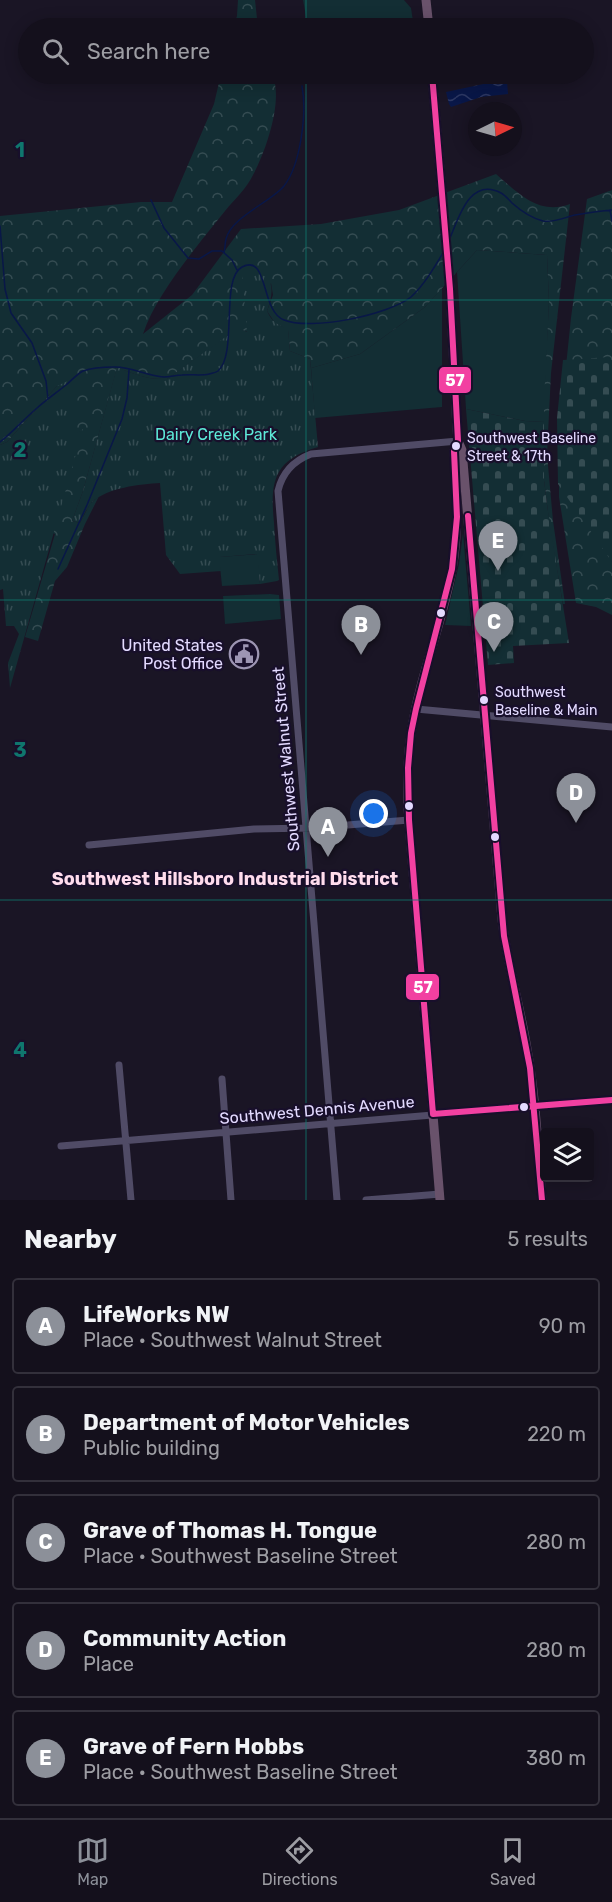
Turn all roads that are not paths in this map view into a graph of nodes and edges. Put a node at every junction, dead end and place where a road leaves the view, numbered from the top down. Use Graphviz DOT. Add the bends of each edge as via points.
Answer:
graph roads {
  1 [pos="426,0"];
  2 [pos="428,18"];
  3 [pos="433,84"];
  4 [pos="458,441"];
  5 [pos="416,709"];
  6 [pos="485,716"];
  7 [pos="612,727"];
  8 [pos="409,820"];
  9 [pos="305,828"];
  10 [pos="89,845"];
  11 [pos="119,1065"];
  12 [pos="222,1079"];
  13 [pos="612,1100"];
  14 [pos="534,1107"];
  15 [pos="433,1114"];
  16 [pos="330,1123"];
  17 [pos="226,1132"];
  18 [pos="125,1140"];
  19 [pos="61,1146"];
  20 [pos="440,1197"];
  21 [pos="131,1200"];
  22 [pos="231,1200"];
  23 [pos="337,1200"];
  24 [pos="366,1200"];
  25 [pos="542,1200"];
  1 -- 2 [label="highway"];
  3 -- 4 [label="highway"];
  4 -- 5 [label="highway" via="454,451 457,517 452,569"];
  4 -- 6 [label="highway" via="463,459"];
  4 -- 9 [label="street, Southwest Walnut Street" via="316,453 293,464 280,482 278,502"];
  5 -- 6 [label="street"];
  5 -- 8 [label="highway" via="408,758"];
  6 -- 7 [label="street"];
  6 -- 14 [label="highway" via="507,962 526,1040"];
  8 -- 9 [label="street"];
  8 -- 15 [label="highway"];
  9 -- 10 [label="street" via="254,829"];
  9 -- 16 [label="street, Southwest Walnut Street"];
  11 -- 18 [label="street"];
  12 -- 17 [label="street"];
  13 -- 14 [label="street, Southwest Dennis Avenue"];
  14 -- 15 [label="street, Southwest Dennis Avenue"];
  14 -- 25 [label="highway"];
  15 -- 16 [label="street, Southwest Dennis Avenue"];
  15 -- 20 [label="highway"];
  16 -- 17 [label="street, Southwest Dennis Avenue"];
  16 -- 23 [label="street, Southwest Walnut Street"];
  17 -- 18 [label="street, Southwest Dennis Avenue"];
  17 -- 22 [label="street"];
  18 -- 19 [label="street, Southwest Dennis Avenue"];
  18 -- 21 [label="street"];
  20 -- 24 [label="street"];
}
